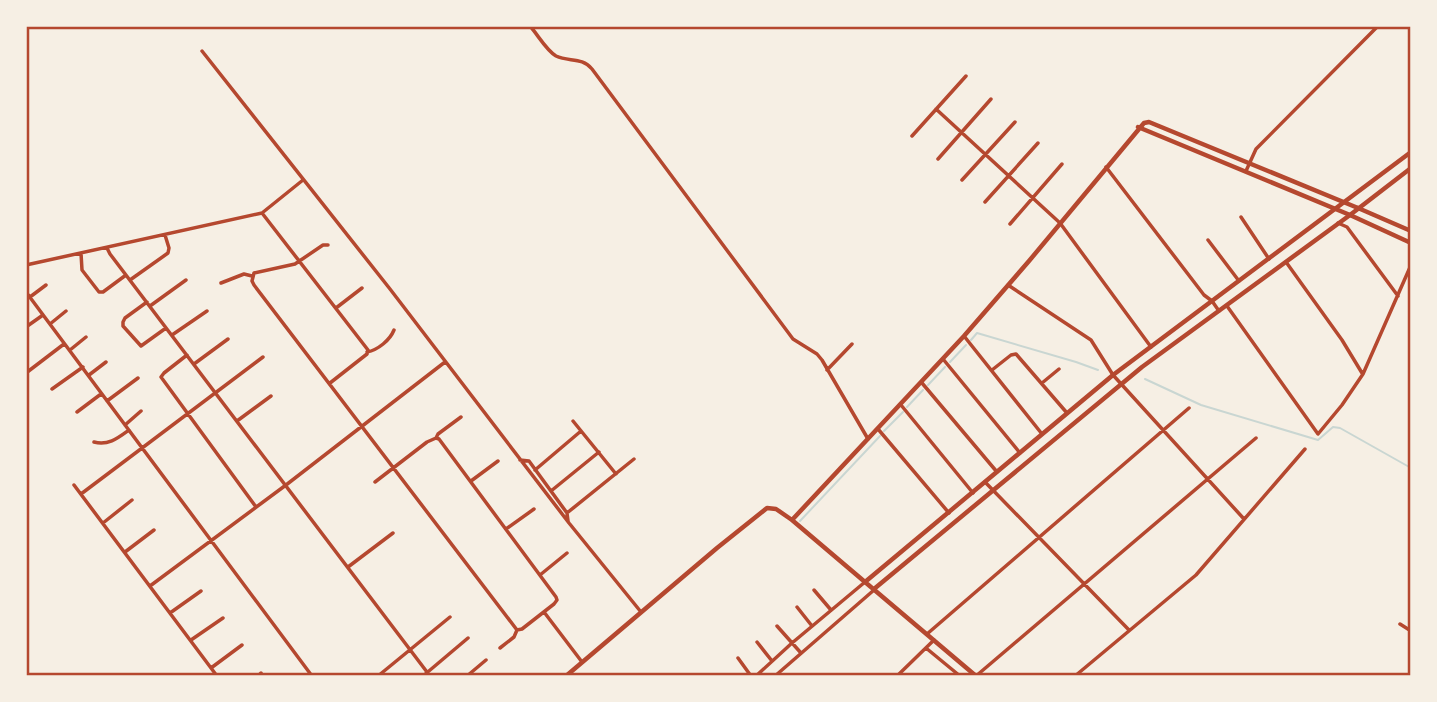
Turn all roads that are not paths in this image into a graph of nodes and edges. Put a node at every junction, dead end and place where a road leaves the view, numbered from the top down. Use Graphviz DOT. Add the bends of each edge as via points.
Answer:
graph roads {
  1 [pos="530,26"];
  2 [pos="1378,26"];
  3 [pos="202,51"];
  4 [pos="966,76"];
  5 [pos="991,99"];
  6 [pos="936,109"];
  7 [pos="1015,122"];
  8 [pos="1139,127"];
  9 [pos="962,133"];
  10 [pos="912,136"];
  11 [pos="1038,143"];
  12 [pos="1411,152"];
  13 [pos="986,154"];
  14 [pos="938,159"];
  15 [pos="1249,163"];
  16 [pos="1062,164"];
  17 [pos="1106,167"];
  18 [pos="1411,168"];
  19 [pos="1245,172"];
  20 [pos="1010,176"];
  21 [pos="303,180"];
  22 [pos="962,180"];
  23 [pos="1033,197"];
  24 [pos="985,202"];
  25 [pos="1344,203"];
  26 [pos="1357,208"];
  27 [pos="1336,209"];
  28 [pos="262,214"];
  29 [pos="1350,215"];
  30 [pos="1241,217"];
  31 [pos="1060,223"];
  32 [pos="1338,223"];
  33 [pos="1010,224"];
  34 [pos="1411,231"];
  35 [pos="165,235"];
  36 [pos="1208,240"];
  37 [pos="1411,243"];
  38 [pos="328,245"];
  39 [pos="107,248"];
  40 [pos="81,253"];
  41 [pos="1269,259"];
  42 [pos="300,261"];
  43 [pos="1286,262"];
  44 [pos="26,265"];
  45 [pos="1411,265"];
  46 [pos="126,275"];
  47 [pos="252,276"];
  48 [pos="130,280"];
  49 [pos="186,280"];
  50 [pos="1239,281"];
  51 [pos="221,283"];
  52 [pos="46,285"];
  53 [pos="1008,285"];
  54 [pos="362,288"];
  55 [pos="26,292"];
  56 [pos="1398,296"];
  57 [pos="30,297"];
  58 [pos="1212,301"];
  59 [pos="148,304"];
  60 [pos="1227,306"];
  61 [pos="336,307"];
  62 [pos="66,311"];
  63 [pos="206,311"];
  64 [pos="1219,311"];
  65 [pos="43,314"];
  66 [pos="50,324"];
  67 [pos="26,327"];
  68 [pos="166,328"];
  69 [pos="394,330"];
  70 [pos="172,335"];
  71 [pos="964,336"];
  72 [pos="86,337"];
  73 [pos="228,339"];
  74 [pos="64,344"];
  75 [pos="852,344"];
  76 [pos="1151,346"];
  77 [pos="70,350"];
  78 [pos="367,352"];
  79 [pos="187,355"];
  80 [pos="263,357"];
  81 [pos="943,359"];
  82 [pos="106,362"];
  83 [pos="445,362"];
  84 [pos="194,364"];
  85 [pos="83,367"];
  86 [pos="1059,369"];
  87 [pos="827,370"];
  88 [pos="992,370"];
  89 [pos="26,373"];
  90 [pos="1363,374"];
  91 [pos="89,375"];
  92 [pos="1112,375"];
  93 [pos="138,378"];
  94 [pos="330,383"];
  95 [pos="922,383"];
  96 [pos="1042,383"];
  97 [pos="1121,384"];
  98 [pos="52,390"];
  99 [pos="216,393"];
  100 [pos="102,394"];
  101 [pos="271,396"];
  102 [pos="107,401"];
  103 [pos="901,405"];
  104 [pos="1189,408"];
  105 [pos="141,411"];
  106 [pos="77,412"];
  107 [pos="1067,413"];
  108 [pos="188,414"];
  109 [pos="461,417"];
  110 [pos="237,421"];
  111 [pos="573,421"];
  112 [pos="125,425"];
  113 [pos="362,427"];
  114 [pos="878,428"];
  115 [pos="129,430"];
  116 [pos="581,430"];
  117 [pos="1163,430"];
  118 [pos="1042,434"];
  119 [pos="436,438"];
  120 [pos="1256,438"];
  121 [pos="868,439"];
  122 [pos="94,442"];
  123 [pos="142,448"];
  124 [pos="1305,449"];
  125 [pos="598,453"];
  126 [pos="1020,453"];
  127 [pos="634,459"];
  128 [pos="520,460"];
  129 [pos="498,461"];
  130 [pos="393,468"];
  131 [pos="535,470"];
  132 [pos="997,472"];
  133 [pos="616,474"];
  134 [pos="1208,479"];
  135 [pos="375,482"];
  136 [pos="471,482"];
  137 [pos="985,482"];
  138 [pos="74,485"];
  139 [pos="286,485"];
  140 [pos="993,490"];
  141 [pos="551,491"];
  142 [pos="973,493"];
  143 [pos="81,494"];
  144 [pos="132,500"];
  145 [pos="256,507"];
  146 [pos="534,509"];
  147 [pos="567,513"];
  148 [pos="949,513"];
  149 [pos="1244,519"];
  150 [pos="792,520"];
  151 [pos="103,523"];
  152 [pos="569,523"];
  153 [pos="506,529"];
  154 [pos="154,530"];
  155 [pos="393,533"];
  156 [pos="1040,538"];
  157 [pos="212,540"];
  158 [pos="124,552"];
  159 [pos="567,553"];
  160 [pos="348,567"];
  161 [pos="540,575"];
  162 [pos="865,582"];
  163 [pos="1084,584"];
  164 [pos="150,586"];
  165 [pos="874,589"];
  166 [pos="814,590"];
  167 [pos="201,591"];
  168 [pos="797,607"];
  169 [pos="831,610"];
  170 [pos="544,612"];
  171 [pos="640,612"];
  172 [pos="170,613"];
  173 [pos="450,617"];
  174 [pos="223,618"];
  175 [pos="1399,624"];
  176 [pos="777,626"];
  177 [pos="811,626"];
  178 [pos="517,630"];
  179 [pos="1129,630"];
  180 [pos="1411,631"];
  181 [pos="927,634"];
  182 [pos="468,638"];
  183 [pos="191,640"];
  184 [pos="934,640"];
  185 [pos="757,642"];
  186 [pos="792,643"];
  187 [pos="242,645"];
  188 [pos="500,648"];
  189 [pos="926,648"];
  190 [pos="410,650"];
  191 [pos="801,653"];
  192 [pos="738,658"];
  193 [pos="486,660"];
  194 [pos="772,661"];
  195 [pos="582,662"];
  196 [pos="211,668"];
  197 [pos="427,675"];
  198 [pos="217,676"];
  199 [pos="312,676"];
  200 [pos="379,676"];
  201 [pos="467,676"];
  202 [pos="566,676"];
  203 [pos="754,676"];
  204 [pos="775,676"];
  205 [pos="897,676"];
  206 [pos="960,676"];
  207 [pos="976,676"];
  208 [pos="1075,676"];
  1 -- 87 [label="street" via="553,54 582,61 592,69 793,339 817,354"];
  2 -- 15 [label="street" via="1256,149"];
  3 -- 21 [label="street"];
  4 -- 6 [label="street"];
  5 -- 9 [label="street"];
  6 -- 9 [label="street"];
  6 -- 10 [label="street"];
  7 -- 13 [label="street"];
  8 -- 15 [label="main road" via="1149,122"];
  8 -- 17 [label="main road"];
  8 -- 19 [label="main road"];
  9 -- 13 [label="street"];
  9 -- 14 [label="street"];
  11 -- 20 [label="street"];
  12 -- 25 [label="main road"];
  13 -- 20 [label="street"];
  13 -- 22 [label="street"];
  15 -- 19 [label="street"];
  15 -- 25 [label="main road"];
  16 -- 23 [label="street"];
  17 -- 31 [label="main road"];
  17 -- 58 [label="street"];
  18 -- 26 [label="main road"];
  19 -- 27 [label="main road"];
  20 -- 23 [label="street"];
  20 -- 24 [label="street"];
  21 -- 28 [label="street"];
  21 -- 83 [label="street"];
  23 -- 31 [label="street"];
  23 -- 33 [label="street"];
  25 -- 26 [label="main road"];
  25 -- 27 [label="main road"];
  26 -- 29 [label="main road"];
  26 -- 34 [label="main road"];
  27 -- 29 [label="main road"];
  27 -- 41 [label="main road"];
  28 -- 35 [label="street"];
  28 -- 42 [label="street"];
  29 -- 32 [label="main road"];
  29 -- 37 [label="main road"];
  30 -- 41 [label="street"];
  31 -- 53 [label="main road"];
  31 -- 76 [label="street"];
  32 -- 43 [label="main road"];
  32 -- 56 [label="street" via="1347,227"];
  35 -- 39 [label="street"];
  35 -- 48 [label="street" via="168,253"];
  36 -- 50 [label="street"];
  38 -- 42 [label="street"];
  39 -- 40 [label="street"];
  39 -- 46 [label="street"];
  40 -- 44 [label="street"];
  40 -- 46 [label="street" via="82,270 99,292"];
  41 -- 50 [label="main road"];
  42 -- 47 [label="street"];
  42 -- 61 [label="street"];
  43 -- 60 [label="main road"];
  43 -- 90 [label="street"];
  45 -- 56 [label="street"];
  46 -- 48 [label="street"];
  47 -- 51 [label="street" via="243,274"];
  47 -- 94 [label="street" via="254,285"];
  48 -- 59 [label="street"];
  49 -- 59 [label="street"];
  50 -- 58 [label="main road"];
  52 -- 57 [label="street"];
  53 -- 71 [label="main road"];
  53 -- 92 [label="street" via="1091,340"];
  54 -- 61 [label="street"];
  55 -- 57 [label="street"];
  56 -- 90 [label="street"];
  57 -- 65 [label="street"];
  58 -- 64 [label="street"];
  58 -- 76 [label="main road"];
  59 -- 68 [label="street"];
  59 -- 68 [label="street" via="125,318 123,326 141,346"];
  60 -- 64 [label="main road"];
  60 -- 90 [label="street" via="1318,434"];
  61 -- 78 [label="street"];
  62 -- 66 [label="street"];
  63 -- 70 [label="street"];
  64 -- 97 [label="main road"];
  65 -- 66 [label="street"];
  65 -- 67 [label="street"];
  66 -- 74 [label="street"];
  68 -- 70 [label="street"];
  69 -- 78 [label="street" via="390,338"];
  70 -- 79 [label="street"];
  71 -- 81 [label="main road"];
  71 -- 88 [label="street"];
  72 -- 77 [label="street"];
  73 -- 84 [label="street"];
  74 -- 77 [label="street"];
  74 -- 89 [label="street"];
  75 -- 87 [label="street"];
  76 -- 92 [label="main road"];
  77 -- 85 [label="street"];
  78 -- 94 [label="street"];
  79 -- 84 [label="street"];
  79 -- 108 [label="street" via="161,377"];
  80 -- 99 [label="street"];
  81 -- 95 [label="main road"];
  81 -- 126 [label="street"];
  82 -- 91 [label="street"];
  83 -- 113 [label="street"];
  83 -- 128 [label="street"];
  84 -- 99 [label="street"];
  85 -- 91 [label="street"];
  85 -- 98 [label="street"];
  86 -- 96 [label="street"];
  87 -- 121 [label="street"];
  88 -- 96 [label="street" via="1016,355"];
  88 -- 118 [label="street"];
  91 -- 100 [label="street"];
  92 -- 97 [label="street"];
  92 -- 107 [label="main road"];
  93 -- 102 [label="street"];
  94 -- 113 [label="street"];
  95 -- 103 [label="main road"];
  95 -- 132 [label="street"];
  96 -- 107 [label="street"];
  97 -- 117 [label="street"];
  97 -- 140 [label="main road"];
  99 -- 108 [label="street"];
  99 -- 110 [label="street"];
  100 -- 102 [label="street"];
  100 -- 106 [label="street"];
  101 -- 110 [label="street"];
  102 -- 112 [label="street"];
  103 -- 114 [label="main road"];
  103 -- 142 [label="street"];
  104 -- 117 [label="street"];
  105 -- 112 [label="street"];
  107 -- 118 [label="main road"];
  108 -- 123 [label="street"];
  108 -- 145 [label="street"];
  109 -- 119 [label="street"];
  110 -- 139 [label="street"];
  111 -- 116 [label="street"];
  112 -- 115 [label="street"];
  113 -- 130 [label="street"];
  113 -- 139 [label="street"];
  114 -- 121 [label="main road"];
  114 -- 148 [label="street"];
  115 -- 122 [label="street" via="108,443"];
  115 -- 123 [label="street"];
  116 -- 125 [label="street"];
  116 -- 131 [label="street"];
  117 -- 134 [label="street"];
  117 -- 156 [label="street"];
  118 -- 126 [label="main road"];
  119 -- 130 [label="street"];
  119 -- 136 [label="street"];
  120 -- 134 [label="street"];
  121 -- 150 [label="main road"];
  123 -- 143 [label="street"];
  123 -- 157 [label="street"];
  124 -- 149 [label="street"];
  125 -- 133 [label="street"];
  125 -- 141 [label="street"];
  126 -- 132 [label="main road"];
  127 -- 133 [label="street"];
  128 -- 131 [label="street" via="529,461"];
  128 -- 152 [label="street"];
  129 -- 136 [label="street"];
  130 -- 135 [label="street"];
  130 -- 178 [label="street"];
  131 -- 141 [label="street"];
  132 -- 137 [label="main road"];
  133 -- 147 [label="street"];
  134 -- 149 [label="street"];
  134 -- 163 [label="street"];
  136 -- 153 [label="street"];
  137 -- 140 [label="street"];
  137 -- 142 [label="main road"];
  138 -- 143 [label="street"];
  139 -- 145 [label="street"];
  139 -- 160 [label="street"];
  140 -- 156 [label="street"];
  140 -- 165 [label="main road"];
  141 -- 147 [label="street"];
  142 -- 148 [label="main road"];
  143 -- 151 [label="street"];
  144 -- 151 [label="street"];
  145 -- 157 [label="street"];
  146 -- 153 [label="street"];
  147 -- 152 [label="street"];
  148 -- 162 [label="main road"];
  149 -- 179 [label="street" via="1196,575"];
  150 -- 162 [label="main road"];
  150 -- 171 [label="main road" via="767,508"];
  151 -- 158 [label="street"];
  152 -- 171 [label="street"];
  153 -- 161 [label="street"];
  154 -- 158 [label="street"];
  155 -- 160 [label="street"];
  156 -- 163 [label="street"];
  156 -- 181 [label="street"];
  157 -- 164 [label="street"];
  157 -- 199 [label="street"];
  158 -- 164 [label="street"];
  159 -- 161 [label="street"];
  160 -- 190 [label="street"];
  161 -- 170 [label="street" via="556,597"];
  162 -- 165 [label="main road"];
  162 -- 169 [label="street"];
  163 -- 179 [label="street"];
  163 -- 207 [label="street"];
  164 -- 172 [label="street"];
  165 -- 181 [label="main road"];
  165 -- 191 [label="street"];
  166 -- 169 [label="street"];
  167 -- 172 [label="street"];
  168 -- 177 [label="street"];
  169 -- 177 [label="street"];
  170 -- 178 [label="street"];
  170 -- 195 [label="street"];
  171 -- 195 [label="main road"];
  172 -- 183 [label="street"];
  173 -- 190 [label="street"];
  174 -- 183 [label="street"];
  175 -- 180 [label="street"];
  176 -- 186 [label="street"];
  177 -- 186 [label="street"];
  178 -- 188 [label="street"];
  179 -- 208 [label="street"];
  181 -- 184 [label="main road"];
  182 -- 197 [label="street"];
  183 -- 196 [label="street"];
  184 -- 189 [label="street"];
  184 -- 207 [label="main road"];
  185 -- 194 [label="street"];
  186 -- 191 [label="street"];
  186 -- 194 [label="street"];
  187 -- 196 [label="street"];
  189 -- 205 [label="street"];
  189 -- 206 [label="street"];
  190 -- 197 [label="street"];
  190 -- 200 [label="street"];
  191 -- 204 [label="street"];
  192 -- 203 [label="street"];
  193 -- 201 [label="street"];
  194 -- 203 [label="street"];
  195 -- 202 [label="main road"];
  196 -- 198 [label="street"];
}
